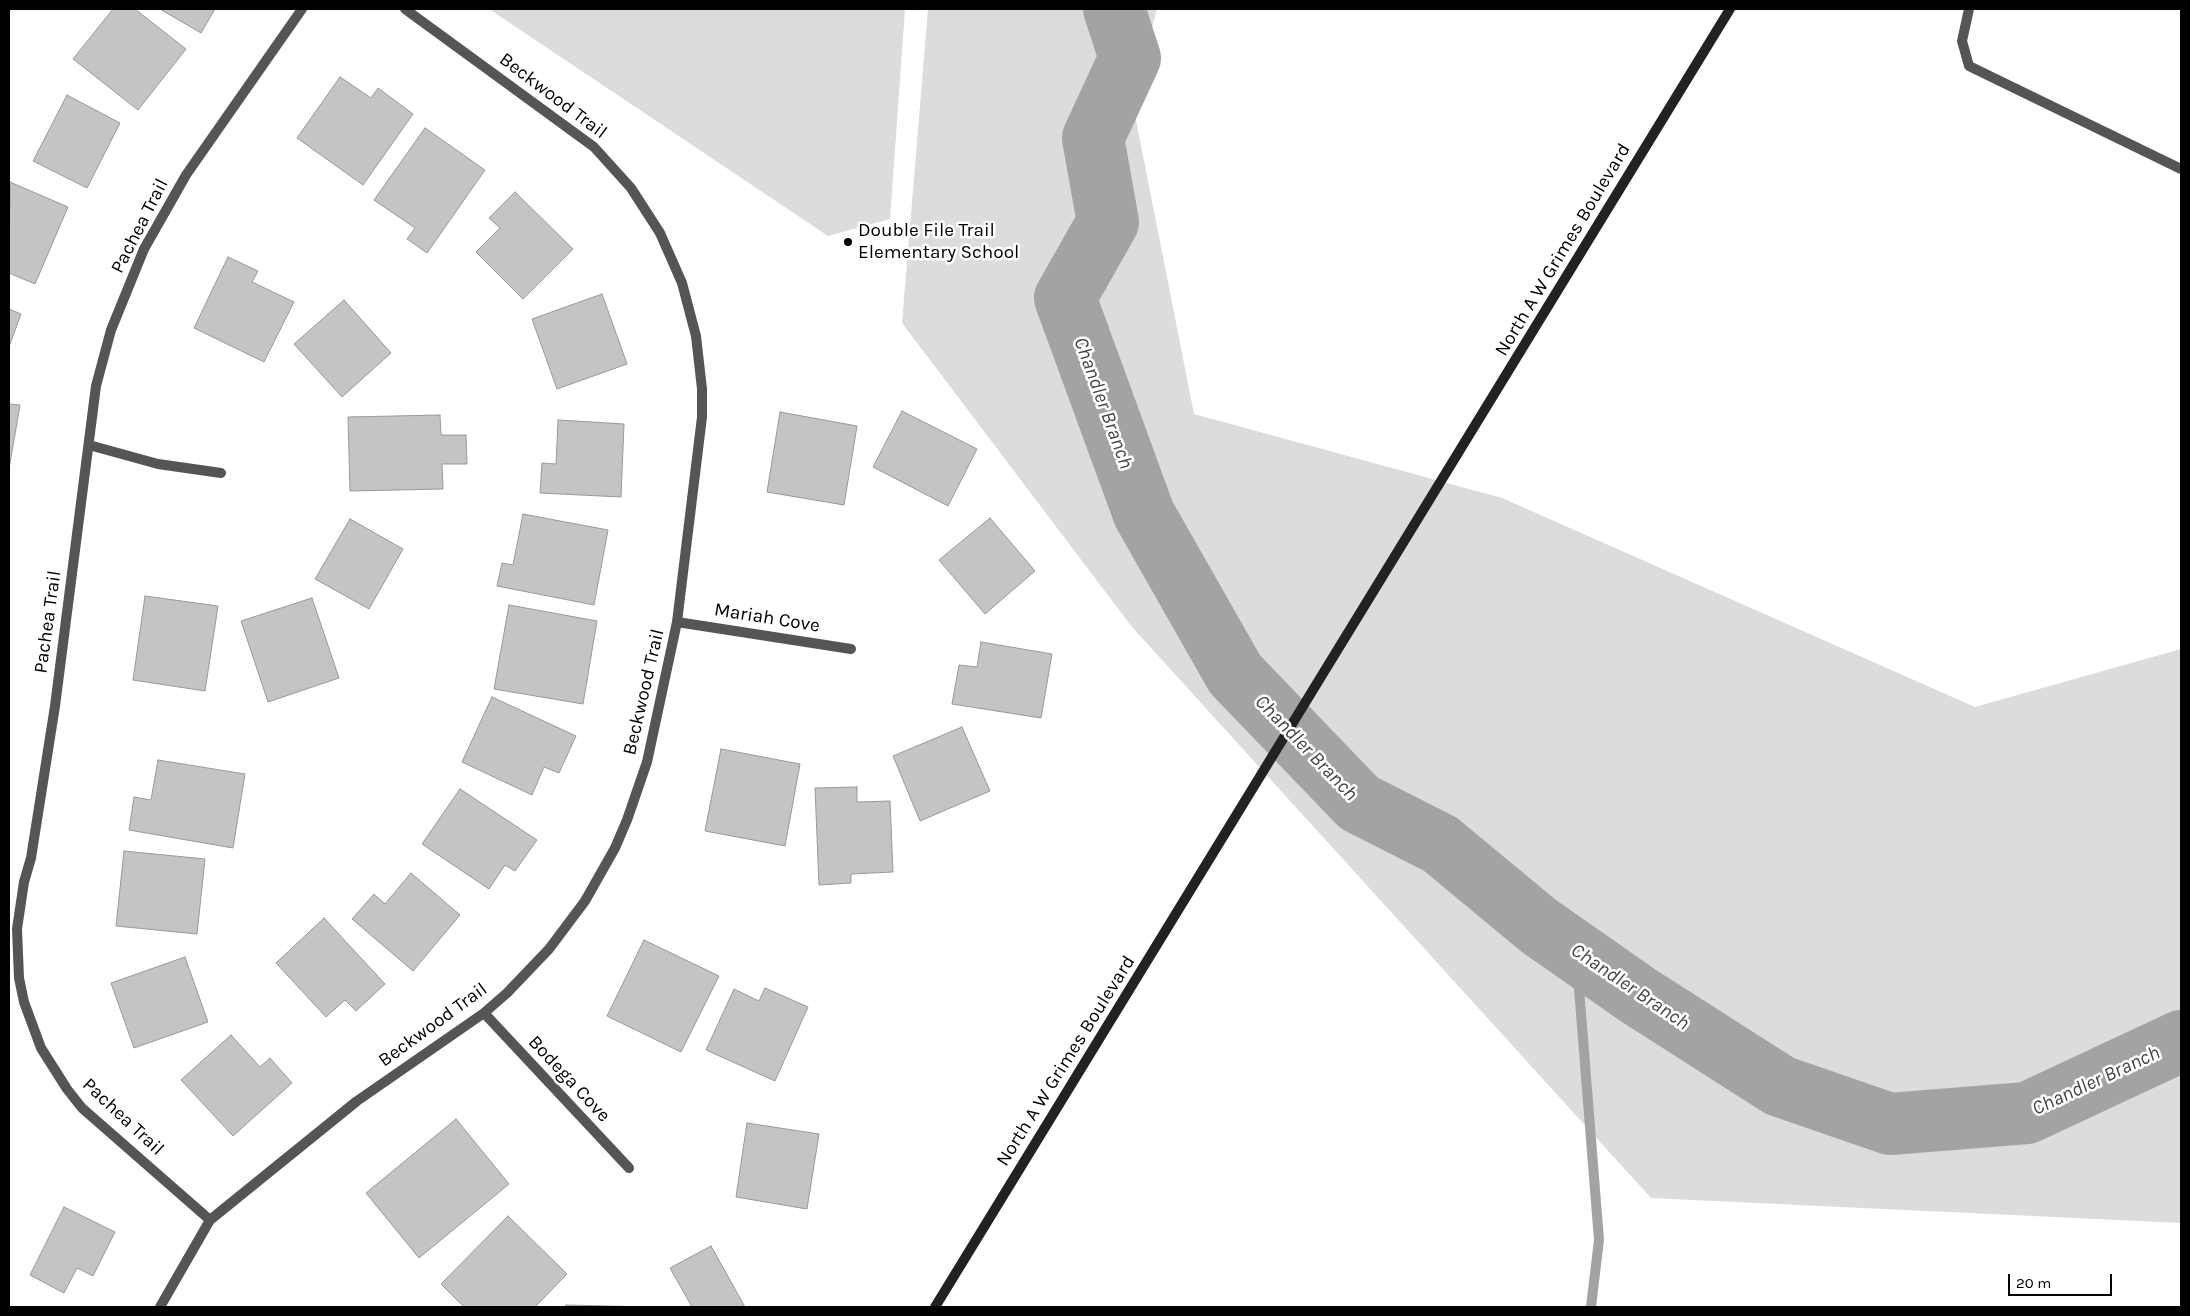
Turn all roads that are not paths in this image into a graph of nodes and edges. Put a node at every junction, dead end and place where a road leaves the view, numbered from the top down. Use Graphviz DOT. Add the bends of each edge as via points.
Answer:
graph roads {
  1 [pos="302,9"];
  2 [pos="405,9"];
  3 [pos="1730,9"];
  4 [pos="1969,9"];
  5 [pos="2181,170"];
  6 [pos="89,445"];
  7 [pos="221,473"];
  8 [pos="677,622"];
  9 [pos="851,649"];
  10 [pos="484,1013"];
  11 [pos="629,1168"];
  12 [pos="210,1220"];
  13 [pos="160,1307"];
  14 [pos="935,1307"];
  1 -- 6 [label="street, Pachea Trail" via="186,176 144,249 111,330 96,386"];
  2 -- 8 [label="street, Beckwood Trail" via="594,147 631,188 660,233 682,283 696,336 702,389 702,417"];
  3 -- 14 [label="main road, North A W Grimes Boulevard"];
  4 -- 5 [label="street" via="1962,41 1969,66"];
  6 -- 7 [label="street" via="158,464"];
  6 -- 12 [label="street, Pachea Trail" via="55,706 17,929 19,978 41,1048 66,1089 82,1108"];
  8 -- 9 [label="street, Mariah Cove"];
  8 -- 10 [label="street, Beckwood Trail" via="647,762 615,848 585,901 549,949 508,993"];
  10 -- 11 [label="street, Bodega Cove"];
  10 -- 12 [label="street, Beckwood Trail" via="357,1101"];
  12 -- 13 [label="street, Beckwood Trail"];
}
